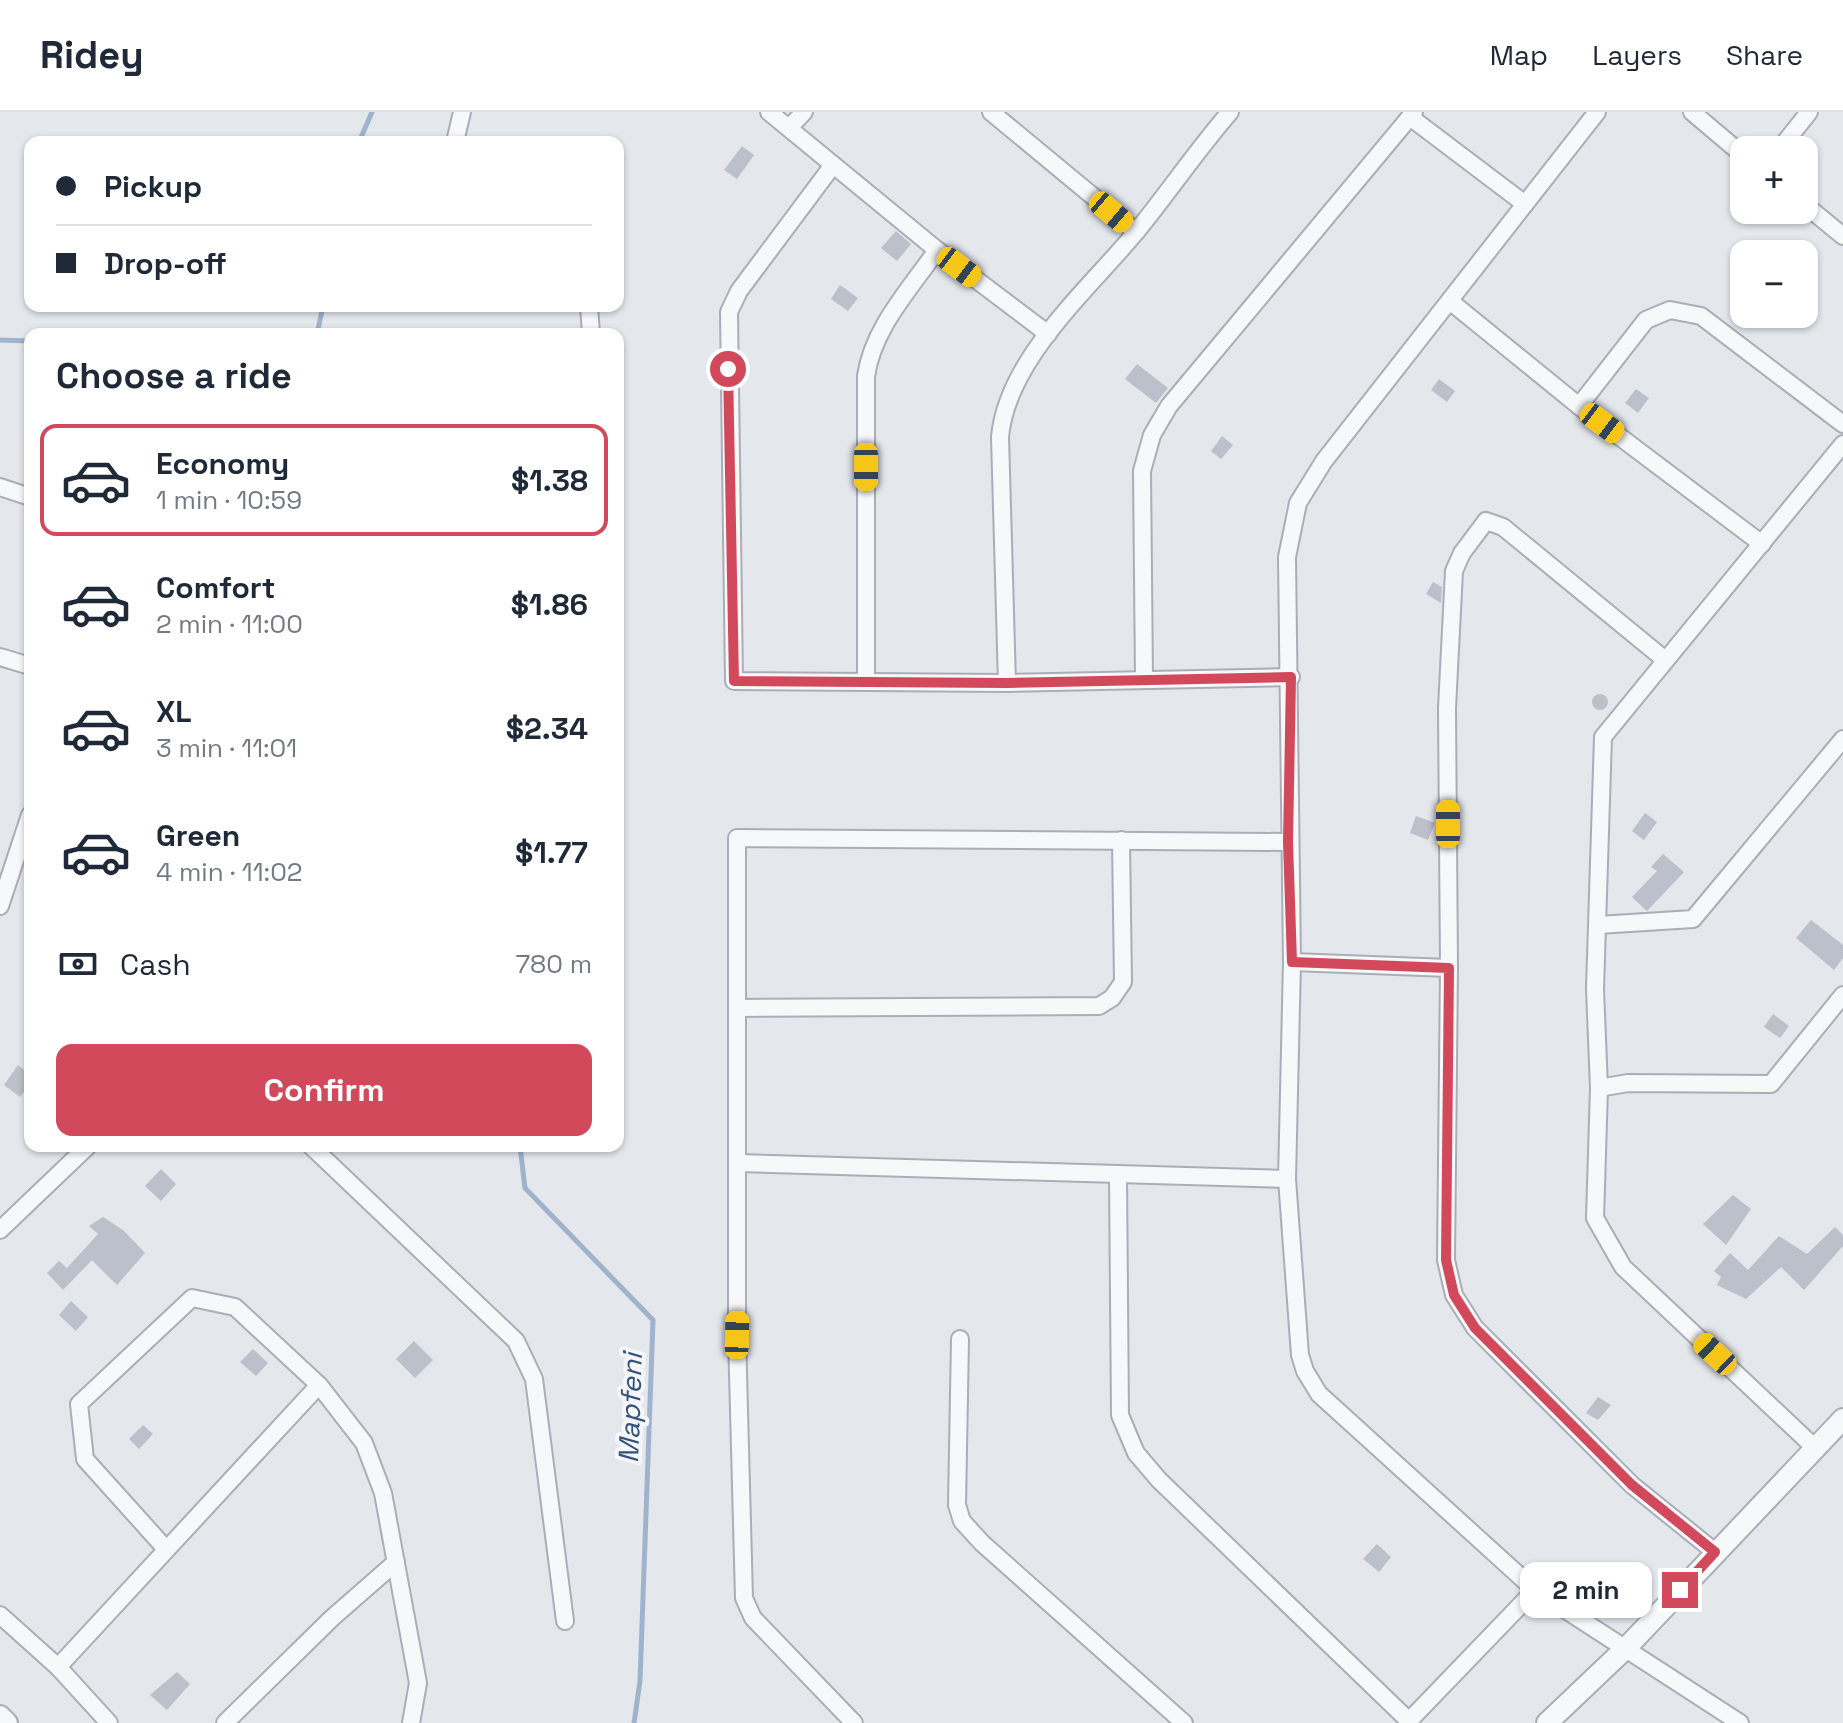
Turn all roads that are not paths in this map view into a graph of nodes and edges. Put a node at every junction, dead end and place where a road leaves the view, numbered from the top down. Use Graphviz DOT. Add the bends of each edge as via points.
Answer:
graph roads {
  1 [pos="462,112"];
  2 [pos="769,112"];
  3 [pos="804,112"];
  4 [pos="991,112"];
  5 [pos="1597,112"];
  6 [pos="1692,112"];
  7 [pos="1809,112"];
  8 [pos="1224,114"];
  9 [pos="1412,114"];
  10 [pos="789,128"];
  11 [pos="456,136"];
  12 [pos="1790,136"];
  13 [pos="1730,144"];
  14 [pos="833,165"];
  15 [pos="1525,204"];
  16 [pos="1818,215"];
  17 [pos="1136,232"];
  18 [pos="1843,236"];
  19 [pos="937,250"];
  20 [pos="1451,302"];
  21 [pos="1048,334"];
  22 [pos="1579,406"];
  23 [pos="1843,424"];
  24 [pos="1843,444"];
  25 [pos="0,487"];
  26 [pos="24,495"];
  27 [pos="1762,544"];
  28 [pos="0,657"];
  29 [pos="1664,659"];
  30 [pos="24,664"];
  31 [pos="1291,677"];
  32 [pos="1144,679"];
  33 [pos="866,680"];
  34 [pos="1007,683"];
  35 [pos="1843,739"];
  36 [pos="24,833"];
  37 [pos="1121,840"];
  38 [pos="1288,842"];
  39 [pos="0,906"];
  40 [pos="1598,925"];
  41 [pos="1292,962"];
  42 [pos="1449,968"];
  43 [pos="1843,995"];
  44 [pos="739,1008"];
  45 [pos="1599,1088"];
  46 [pos="82,1152"];
  47 [pos="317,1152"];
  48 [pos="740,1163"];
  49 [pos="1118,1175"];
  50 [pos="1287,1179"];
  51 [pos="0,1230"];
  52 [pos="960,1339"];
  53 [pos="319,1385"];
  54 [pos="1843,1419"];
  55 [pos="1814,1447"];
  56 [pos="165,1548"];
  57 [pos="1715,1552"];
  58 [pos="396,1562"];
  59 [pos="1535,1590"];
  60 [pos="0,1615"];
  61 [pos="565,1621"];
  62 [pos="1627,1647"];
  63 [pos="58,1667"];
  64 [pos="0,1716"];
  65 [pos="1408,1722"];
  66 [pos="7,1723"];
  67 [pos="109,1723"];
  68 [pos="225,1723"];
  69 [pos="411,1723"];
  70 [pos="854,1723"];
  71 [pos="1184,1723"];
  72 [pos="1547,1723"];
  73 [pos="1740,1723"];
  1 -- 11 [label="street"];
  2 -- 10 [label="street"];
  3 -- 10 [label="street"];
  4 -- 17 [label="street"];
  5 -- 15 [label="street"];
  6 -- 13 [label="street"];
  7 -- 12 [label="street"];
  8 -- 17 [label="street"];
  9 -- 15 [label="street"];
  9 -- 32 [label="street" via="1169,406 1152,435 1142,471"];
  10 -- 14 [label="street"];
  14 -- 19 [label="street"];
  14 -- 33 [label="street" via="729,312 734,681"];
  15 -- 20 [label="street"];
  16 -- 18 [label="street"];
  17 -- 21 [label="street"];
  19 -- 21 [label="street"];
  19 -- 33 [label="street" via="869,355"];
  20 -- 22 [label="street"];
  20 -- 31 [label="street" via="1324,461 1298,503 1287,557"];
  21 -- 34 [label="street" via="1002,416"];
  22 -- 23 [label="street" via="1646,320 1670,310 1701,316"];
  22 -- 27 [label="street"];
  24 -- 27 [label="street"];
  25 -- 26 [label="street"];
  27 -- 29 [label="street"];
  28 -- 30 [label="street"];
  29 -- 40 [label="street" via="1603,737"];
  29 -- 42 [label="street" via="1503,527 1486,521 1462,553 1454,571 1447,708"];
  31 -- 32 [label="street"];
  31 -- 38 [label="street"];
  32 -- 34 [label="street"];
  33 -- 34 [label="street"];
  35 -- 40 [label="street" via="1693,919"];
  36 -- 39 [label="street"];
  37 -- 38 [label="street"];
  37 -- 44 [label="street" via="1123,982 1099,1006"];
  37 -- 44 [label="street" via="737,838"];
  38 -- 41 [label="street"];
  40 -- 45 [label="street"];
  41 -- 42 [label="street"];
  41 -- 50 [label="street"];
  42 -- 57 [label="street" via="1446,1260 1454,1295 1475,1328 1632,1485"];
  43 -- 45 [label="street" via="1771,1084 1628,1083"];
  44 -- 48 [label="street"];
  45 -- 55 [label="street" via="1595,1218 1608,1246 1623,1267"];
  46 -- 51 [label="street"];
  47 -- 61 [label="street" via="516,1341 528,1360"];
  48 -- 49 [label="street"];
  48 -- 70 [label="street" via="737,1335 744,1598 753,1618"];
  49 -- 50 [label="street"];
  49 -- 65 [label="street" via="1120,1415 1136,1453"];
  50 -- 59 [label="street" via="1305,1371 1319,1394"];
  52 -- 71 [label="street" via="957,1505 962,1521"];
  53 -- 56 [label="street"];
  53 -- 56 [label="street" via="235,1307 192,1298 79,1404 85,1459"];
  53 -- 58 [label="street" via="364,1443 383,1493"];
  54 -- 55 [label="street"];
  55 -- 57 [label="street"];
  56 -- 63 [label="street"];
  57 -- 62 [label="street"];
  58 -- 68 [label="street"];
  58 -- 69 [label="street" via="418,1683"];
  59 -- 62 [label="street"];
  59 -- 65 [label="street"];
  60 -- 63 [label="street"];
  62 -- 72 [label="street"];
  62 -- 73 [label="street"];
  63 -- 67 [label="street"];
  64 -- 66 [label="street"];
}
